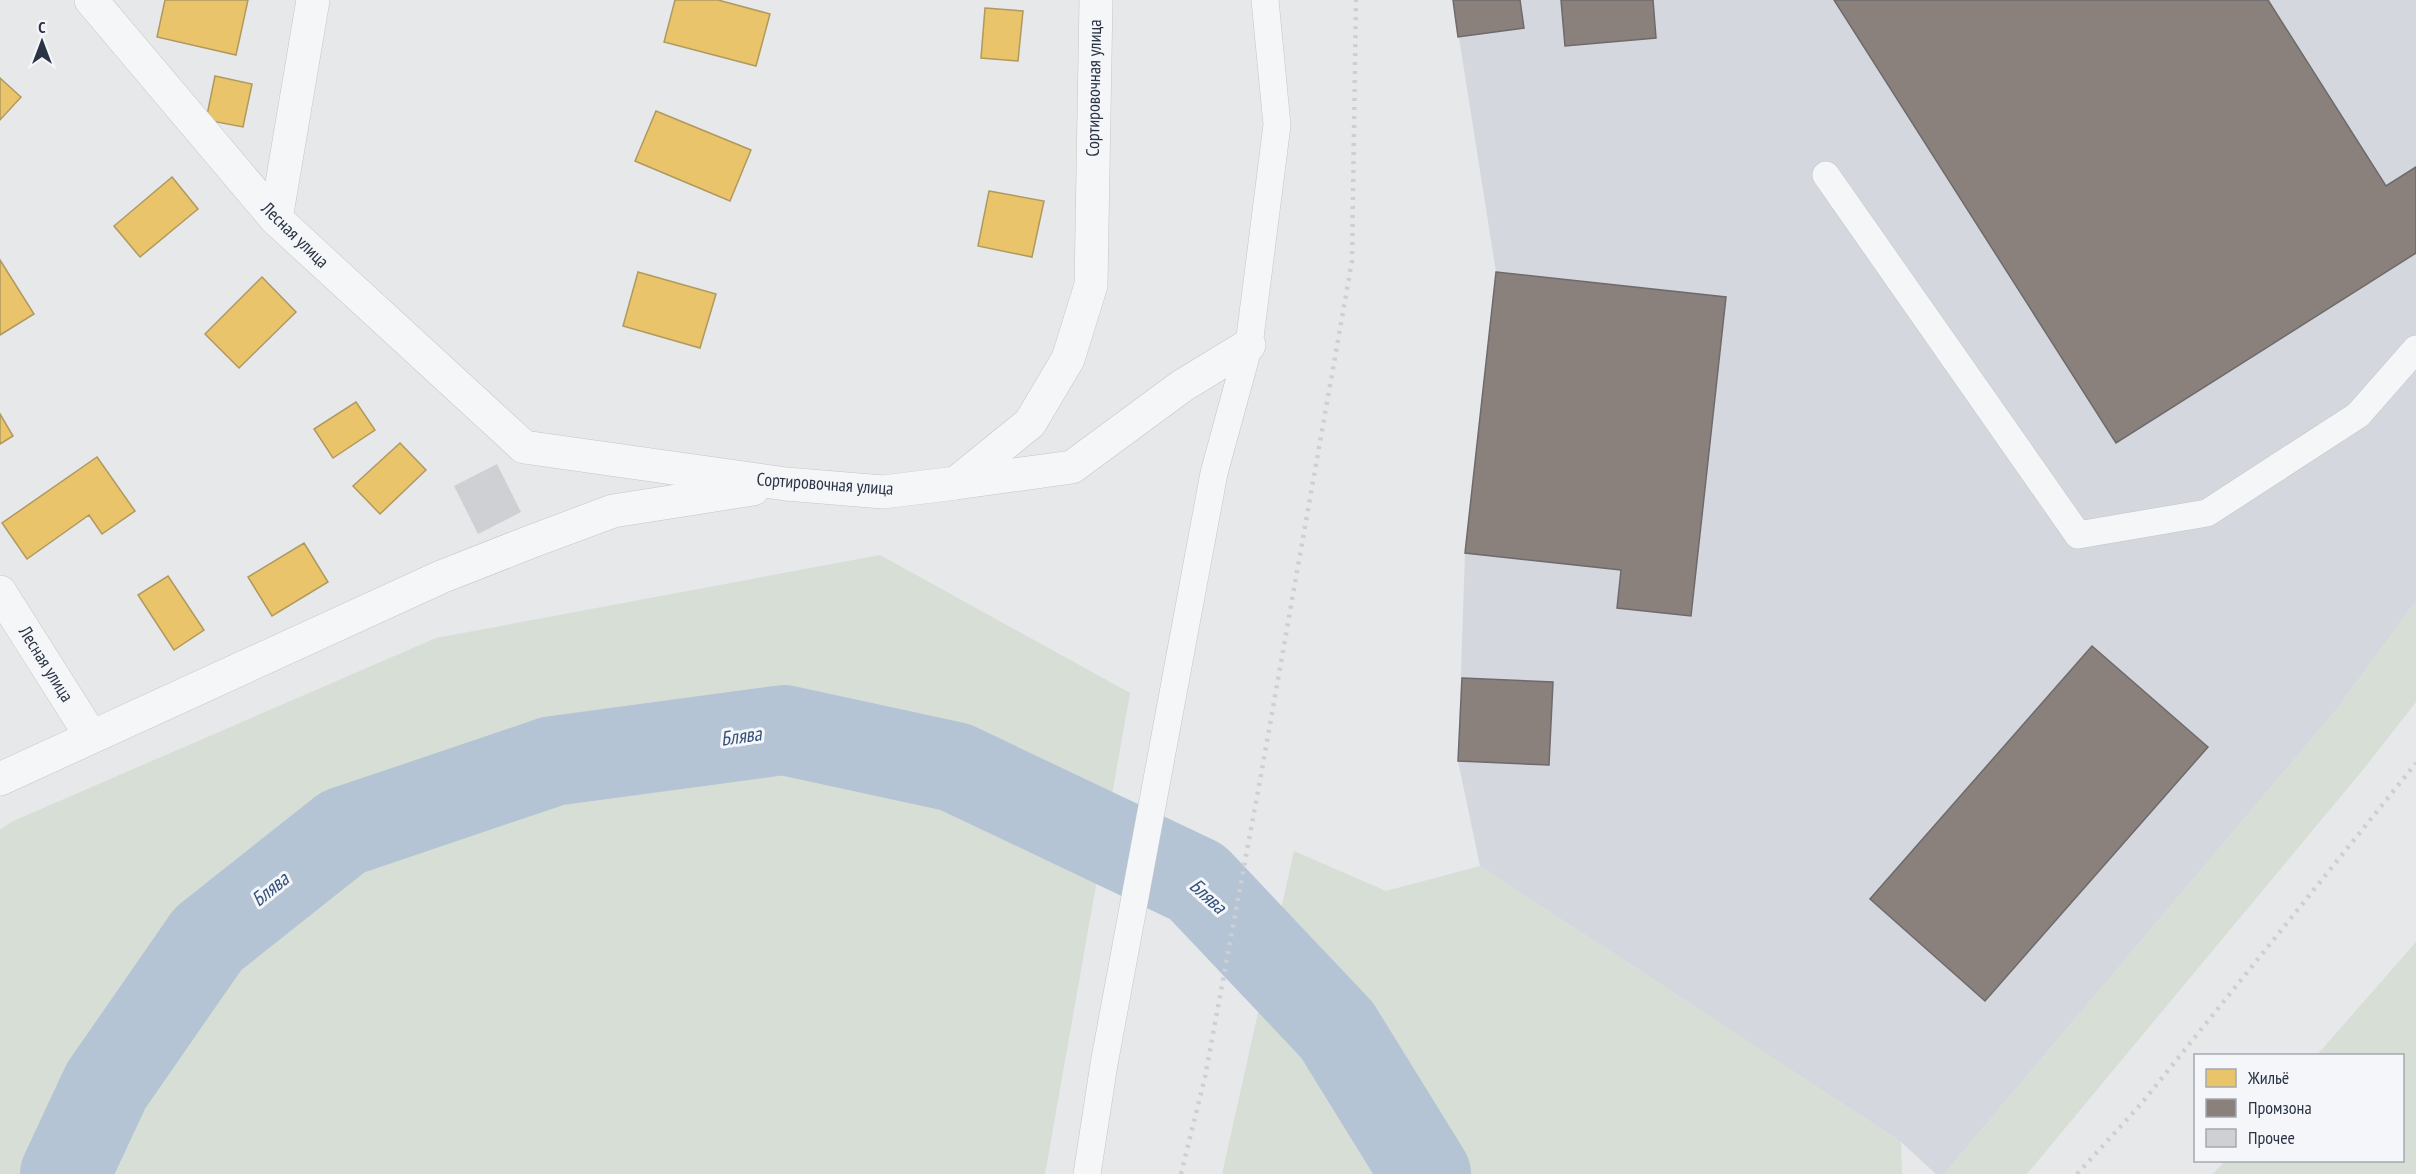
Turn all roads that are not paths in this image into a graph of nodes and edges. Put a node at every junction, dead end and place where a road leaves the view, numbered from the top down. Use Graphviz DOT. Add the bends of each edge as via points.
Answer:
graph roads {
  1 [pos="91,0"];
  2 [pos="313,0"];
  3 [pos="1096,0"];
  4 [pos="1265,0"];
  5 [pos="1826,175"];
  6 [pos="276,219"];
  7 [pos="1249,345"];
  8 [pos="2416,349"];
  9 [pos="524,447"];
  10 [pos="956,483"];
  11 [pos="786,484"];
  12 [pos="0,592"];
  13 [pos="91,736"];
  14 [pos="0,779"];
  15 [pos="1086,1174"];
  1 -- 6 [label="street, Лесная улица"];
  2 -- 6 [label="street"];
  3 -- 10 [label="street, Сортировочная улица" via="1091,285 1068,359 1030,423"];
  4 -- 7 [label="lane" via="1277,125"];
  5 -- 8 [label="lane" via="2078,535 2207,513 2358,415"];
  6 -- 9 [label="street, Лесная улица"];
  7 -- 10 [label="street" via="1182,386 1072,467"];
  7 -- 15 [label="lane" via="1214,473"];
  9 -- 11 [label="street, Сортировочная улица"];
  10 -- 11 [label="street, Сортировочная улица" via="883,492"];
  11 -- 13 [label="street" via="613,511 441,577"];
  12 -- 13 [label="street, Лесная улица"];
  13 -- 14 [label="street"];
}
